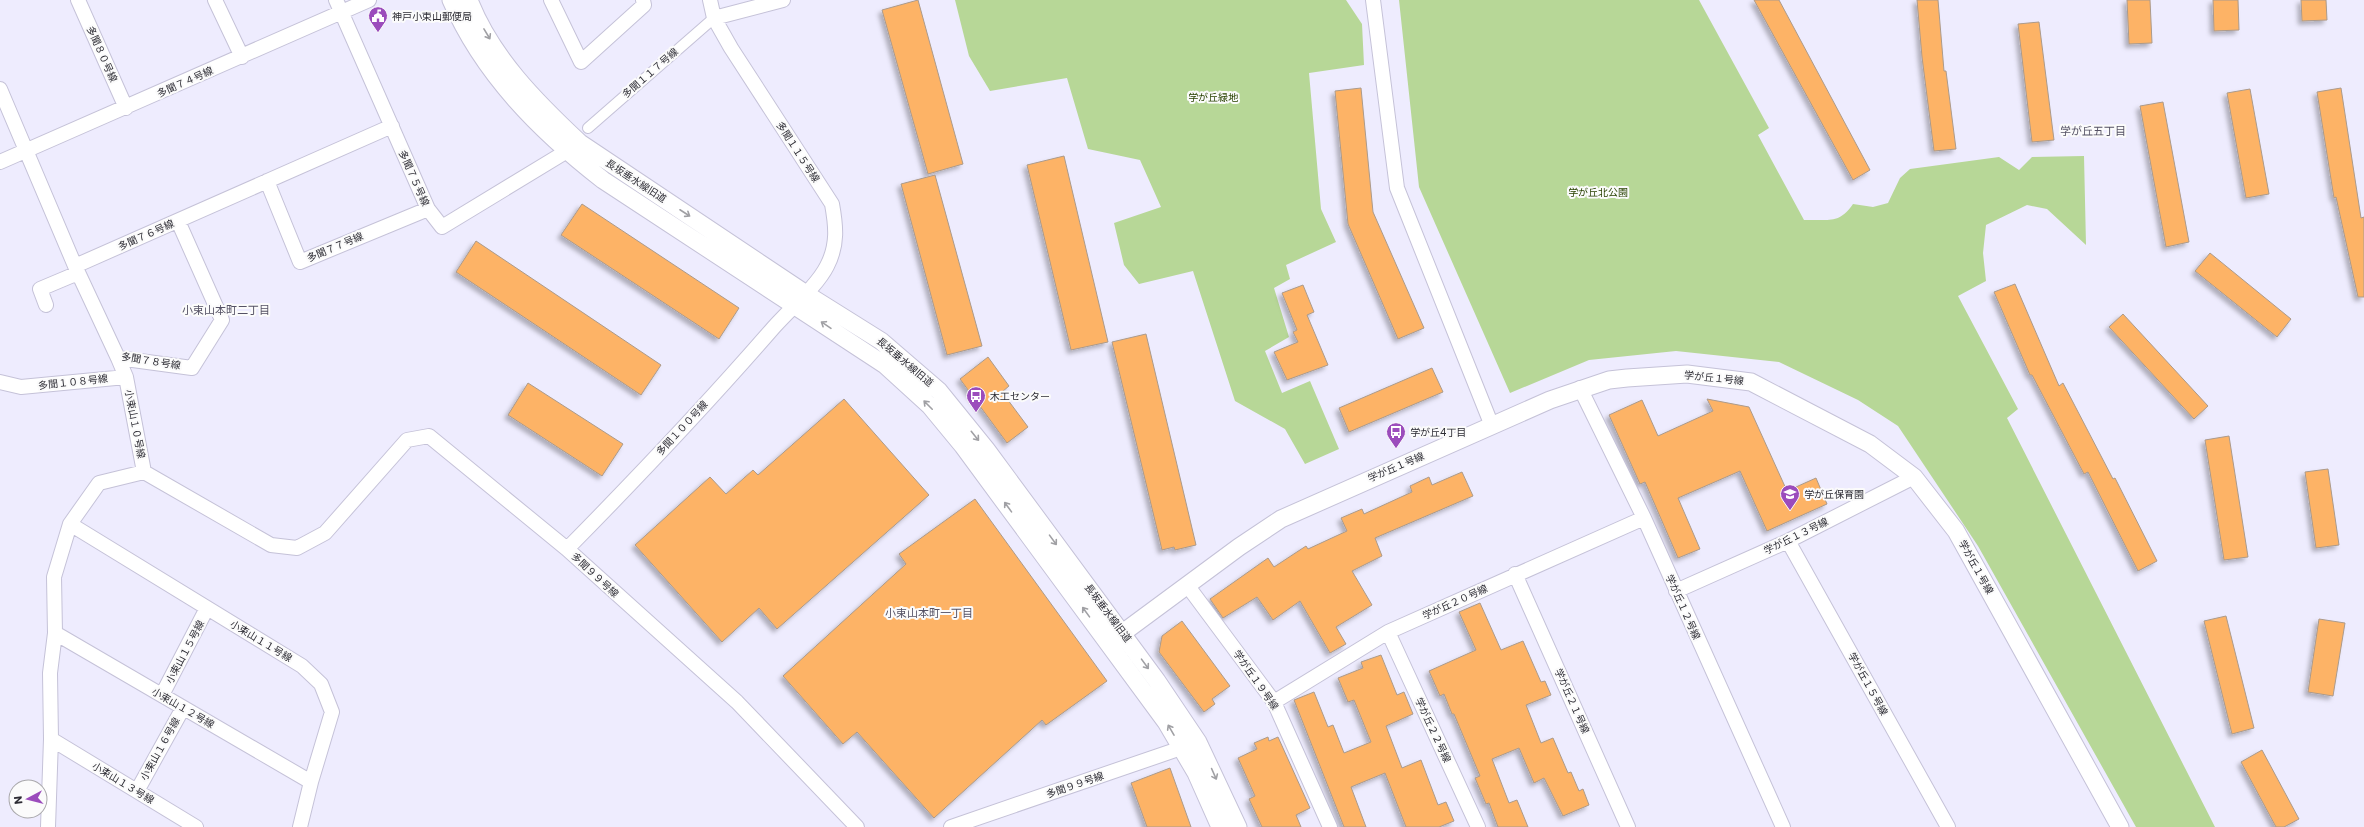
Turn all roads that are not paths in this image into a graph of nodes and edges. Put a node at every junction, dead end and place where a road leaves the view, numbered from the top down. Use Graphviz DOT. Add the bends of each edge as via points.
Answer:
graph roads {
  1 [pos="78,0"];
  2 [pos="215,0"];
  3 [pos="369,0"];
  4 [pos="450,0"];
  5 [pos="469,0"];
  6 [pos="551,0"];
  7 [pos="643,0"];
  8 [pos="710,0"];
  9 [pos="783,0"];
  10 [pos="1373,0"];
  11 [pos="758,3"];
  12 [pos="338,6"];
  13 [pos="714,18"];
  14 [pos="242,57"];
  15 [pos="0,89"];
  16 [pos="126,108"];
  17 [pos="392,126"];
  18 [pos="578,141"];
  19 [pos="26,151"];
  20 [pos="0,162"];
  21 [pos="267,181"];
  22 [pos="428,209"];
  23 [pos="178,221"];
  24 [pos="77,270"];
  25 [pos="800,299"];
  26 [pos="46,305"];
  27 [pos="118,358"];
  28 [pos="126,377"];
  29 [pos="0,382"];
  30 [pos="1580,388"];
  31 [pos="1492,426"];
  32 [pos="144,472"];
  33 [pos="1914,477"];
  34 [pos="1644,518"];
  35 [pos="70,524"];
  36 [pos="1788,541"];
  37 [pos="567,549"];
  38 [pos="1515,574"];
  39 [pos="1187,585"];
  40 [pos="1676,591"];
  41 [pos="207,608"];
  42 [pos="1388,632"];
  43 [pos="55,633"];
  44 [pos="1122,633"];
  45 [pos="1109,643"];
  46 [pos="162,695"];
  47 [pos="1274,702"];
  48 [pos="183,708"];
  49 [pos="51,739"];
  50 [pos="1198,742"];
  51 [pos="1182,748"];
  52 [pos="311,782"];
  53 [pos="137,791"];
  54 [pos="48,827"];
  55 [pos="196,827"];
  56 [pos="300,827"];
  57 [pos="857,827"];
  58 [pos="951,827"];
  59 [pos="1220,827"];
  60 [pos="1238,827"];
  61 [pos="1330,827"];
  62 [pos="1478,827"];
  63 [pos="1628,827"];
  64 [pos="1783,827"];
  65 [pos="1948,827"];
  66 [pos="2120,827"];
  1 -- 16 [label="street, 多聞８０号線"];
  2 -- 14 [label="street"];
  3 -- 12 [label="street, 多聞７４号線"];
  4 -- 18 [label="street, 長坂垂水線旧道" via="479,54 522,109"];
  5 -- 18 [label="street, 長坂垂水線旧道, one-way" via="512,74"];
  6 -- 7 [label="street" via="581,62 644,5"];
  8 -- 13 [label="street, 多聞１１５号線"];
  9 -- 11 [label="street"];
  10 -- 31 [label="street" via="1397,188"];
  11 -- 13 [label="street"];
  12 -- 14 [label="street, 多聞７４号線"];
  12 -- 17 [label="street, 多聞７５号線"];
  13 -- 18 [label="street, 多聞１１７号線"];
  13 -- 25 [label="street, 多聞１１５号線" via="832,204 836,226 835,243 827,266"];
  14 -- 16 [label="street, 多聞７４号線"];
  15 -- 19 [label="street"];
  16 -- 19 [label="street, 多聞７４号線"];
  17 -- 21 [label="street, 多聞７６号線"];
  17 -- 22 [label="street, 多聞７５号線"];
  18 -- 22 [label="street, 多聞７５号線" via="442,227"];
  18 -- 25 [label="street, 長坂垂水線旧道"];
  19 -- 20 [label="street, 多聞７４号線"];
  19 -- 24 [label="street"];
  21 -- 22 [label="street, 多聞７７号線" via="300,262"];
  21 -- 23 [label="street, 多聞７６号線"];
  23 -- 24 [label="street, 多聞７６号線"];
  23 -- 27 [label="street, 多聞７８号線" via="222,320 192,368"];
  24 -- 26 [label="street, 多聞７６号線" via="40,289"];
  24 -- 27 [label="street, 多聞７８号線"];
  25 -- 37 [label="street, 多聞１００号線"];
  25 -- 44 [label="street, 長坂垂水線旧道, one-way" via="881,341 939,391"];
  45 -- 25 [label="street, 長坂垂水線旧道, one-way" via="963,446 930,406 885,365"];
  27 -- 28 [label="street"];
  28 -- 29 [label="street, 多聞１０８号線" via="21,387"];
  28 -- 32 [label="street, 小束山１０号線"];
  30 -- 31 [label="street, 学が丘１号線"];
  30 -- 33 [label="street, 学が丘１号線" via="1609,380 1687,374 1751,382 1870,444"];
  30 -- 34 [label="street, 学が丘１２号線"];
  31 -- 39 [label="street, 学が丘１号線" via="1281,519"];
  32 -- 35 [label="street" via="99,483"];
  32 -- 37 [label="street, 多聞９９号線" via="271,545 297,548 325,533 407,440 429,436"];
  33 -- 36 [label="street, 学が丘１３号線"];
  33 -- 66 [label="street, 学が丘１号線" via="1956,531"];
  34 -- 38 [label="street, 学が丘２０号線"];
  34 -- 40 [label="street, 学が丘１２号線"];
  35 -- 41 [label="street, 小束山１１号線"];
  35 -- 43 [label="street" via="54,577"];
  36 -- 40 [label="street, 学が丘１３号線"];
  36 -- 65 [label="street, 学が丘１５号線"];
  37 -- 57 [label="street, 多聞９９号線" via="736,702"];
  38 -- 42 [label="street, 学が丘２０号線"];
  38 -- 63 [label="street, 学が丘２１号線"];
  39 -- 44 [label="street, 学が丘１号線"];
  39 -- 47 [label="street, 学が丘１９号線"];
  40 -- 64 [label="street, 学が丘１２号線"];
  41 -- 46 [label="street, 小束山１５号線"];
  41 -- 52 [label="street, 小束山１１号線" via="302,666 321,684 332,712"];
  42 -- 47 [label="street, 学が丘２０号線"];
  42 -- 62 [label="street, 学が丘２２号線"];
  43 -- 46 [label="street, 小束山１２号線"];
  43 -- 49 [label="street" via="50,673"];
  44 -- 45 [label="street, 学が丘１号線"];
  44 -- 50 [label="street, 長坂垂水線旧道, one-way"];
  51 -- 45 [label="street, 長坂垂水線旧道, one-way"];
  46 -- 48 [label="street, 小束山１２号線"];
  47 -- 61 [label="street, 学が丘１９号線"];
  48 -- 52 [label="street, 小束山１２号線"];
  48 -- 53 [label="street, 小束山１６号線"];
  49 -- 53 [label="street, 小束山１３号線"];
  49 -- 54 [label="street"];
  50 -- 51 [label="street, 多聞９９号線"];
  50 -- 60 [label="street, 長坂垂水線旧道, one-way"];
  51 -- 58 [label="street, 多聞９９号線"];
  51 -- 59 [label="street, 長坂垂水線旧道"];
  52 -- 56 [label="street, 小束山１１号線"];
  53 -- 55 [label="street, 小束山１３号線"];
}
